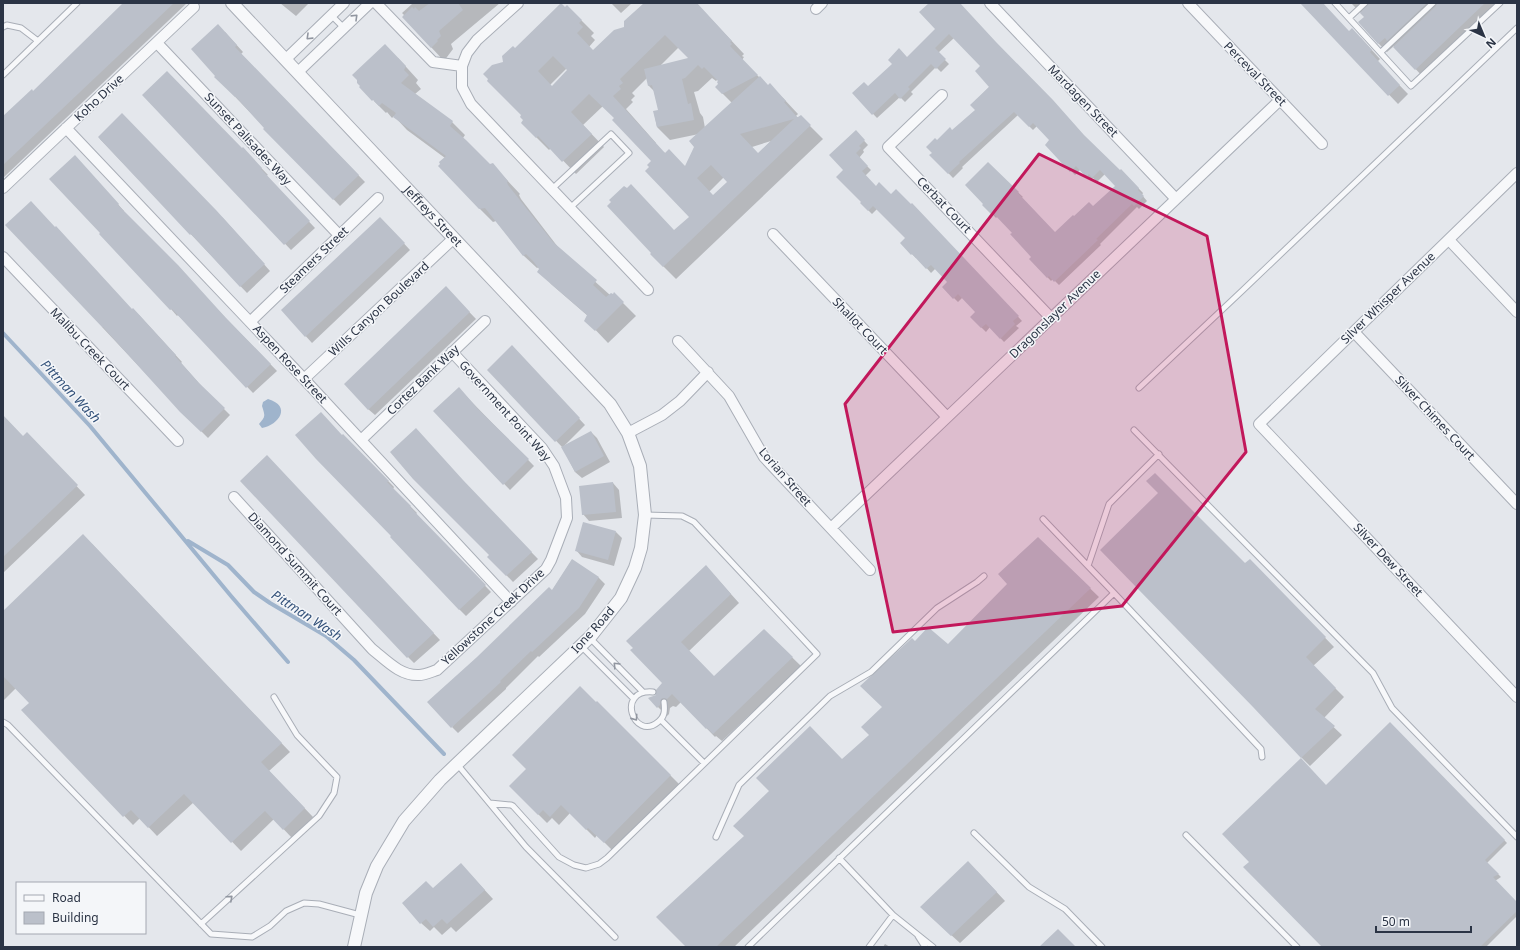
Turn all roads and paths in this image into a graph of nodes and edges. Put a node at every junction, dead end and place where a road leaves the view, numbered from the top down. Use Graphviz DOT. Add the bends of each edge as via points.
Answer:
graph roads {
  1 [pos="77,3"];
  2 [pos="232,3"];
  3 [pos="344,3"];
  4 [pos="370,3"];
  5 [pos="376,3"];
  6 [pos="518,3"];
  7 [pos="990,3"];
  8 [pos="1188,3"];
  9 [pos="1335,3"];
  10 [pos="1365,3"];
  11 [pos="1433,3"];
  12 [pos="1500,3"];
  13 [pos="194,7"];
  14 [pos="331,15"];
  15 [pos="1349,18"];
  16 [pos="3,27"];
  17 [pos="344,28"];
  18 [pos="1517,28"];
  19 [pos="38,41"];
  20 [pos="157,43"];
  21 [pos="1381,52"];
  22 [pos="286,59"];
  23 [pos="462,66"];
  24 [pos="298,72"];
  25 [pos="3,75"];
  26 [pos="942,95"];
  27 [pos="1280,100"];
  28 [pos="66,128"];
  29 [pos="1322,144"];
  30 [pos="1517,173"];
  31 [pos="3,188"];
  32 [pos="552,189"];
  33 [pos="378,198"];
  34 [pos="1176,199"];
  35 [pos="570,208"];
  36 [pos="773,234"];
  37 [pos="339,235"];
  38 [pos="454,238"];
  39 [pos="1449,240"];
  40 [pos="3,257"];
  41 [pos="648,290"];
  42 [pos="1517,312"];
  43 [pos="1051,318"];
  44 [pos="485,321"];
  45 [pos="250,322"];
  46 [pos="1354,332"];
  47 [pos="678,341"];
  48 [pos="452,352"];
  49 [pos="708,372"];
  50 [pos="304,379"];
  51 [pos="1139,388"];
  52 [pos="947,417"];
  53 [pos="1259,424"];
  54 [pos="1134,430"];
  55 [pos="628,433"];
  56 [pos="360,440"];
  57 [pos="178,441"];
  58 [pos="1159,454"];
  59 [pos="234,497"];
  60 [pos="1517,504"];
  61 [pos="646,515"];
  62 [pos="567,518"];
  63 [pos="1042,519"];
  64 [pos="831,528"];
  65 [pos="1088,566"];
  66 [pos="870,570"];
  67 [pos="984,576"];
  68 [pos="1114,593"];
  69 [pos="511,602"];
  70 [pos="590,638"];
  71 [pos="581,646"];
  72 [pos="372,649"];
  73 [pos="643,692"];
  74 [pos="653,692"];
  75 [pos="274,697"];
  76 [pos="1517,697"];
  77 [pos="634,699"];
  78 [pos="664,702"];
  79 [pos="661,720"];
  80 [pos="3,722"];
  81 [pos="1262,757"];
  82 [pos="704,763"];
  83 [pos="457,764"];
  84 [pos="490,803"];
  85 [pos="974,833"];
  86 [pos="1186,834"];
  87 [pos="716,837"];
  88 [pos="1517,837"];
  89 [pos="839,858"];
  90 [pos="360,915"];
  91 [pos="893,915"];
  92 [pos="201,924"];
  93 [pos="915,932"];
  94 [pos="615,937"];
  95 [pos="355,947"];
  96 [pos="748,947"];
  97 [pos="869,947"];
  98 [pos="925,947"];
  99 [pos="933,947"];
  100 [pos="1102,947"];
  101 [pos="1297,947"];
  1 -- 19 [label="lane"];
  2 -- 22 [label="street, Jeffreys Street"];
  3 -- 14 [label="street"];
  17 -- 4 [label="street, one-way"];
  5 -- 23 [label="street" via="433,62"];
  6 -- 23 [label="street" via="478,40 467,53"];
  7 -- 34 [label="street, Mardagen Street"];
  8 -- 27 [label="street, Perceval Street"];
  9 -- 15 [label="lane"];
  10 -- 15 [label="lane"];
  11 -- 21 [label="lane"];
  12 -- 21 [label="lane" via="1412,86"];
  13 -- 20 [label="street, Koho Drive"];
  14 -- 17 [label="lane"];
  14 -- 22 [label="street, one-way"];
  15 -- 21 [label="lane"];
  16 -- 19 [label="lane" via="7,25 21,28"];
  17 -- 24 [label="street"];
  18 -- 51 [label="lane"];
  19 -- 25 [label="lane"];
  20 -- 28 [label="street, Koho Drive"];
  20 -- 37 [label="street, Sunset Palisades Way"];
  22 -- 24 [label="street, Jeffreys Street"];
  23 -- 32 [label="street" via="462,87 471,104"];
  24 -- 38 [label="street, Jeffreys Street"];
  26 -- 43 [label="street, Cerbat Court" via="888,147"];
  27 -- 29 [label="street, Perceval Street"];
  27 -- 34 [label="street, Dragonslayer Avenue"];
  28 -- 31 [label="street, Koho Drive"];
  28 -- 45 [label="street, Aspen Rose Street"];
  30 -- 39 [label="street, Silver Whisper Avenue"];
  32 -- 35 [label="street"];
  32 -- 35 [label="lane" via="612,134 629,153"];
  33 -- 37 [label="street, Steamers Street"];
  34 -- 43 [label="street, Dragonslayer Avenue"];
  35 -- 41 [label="street"];
  36 -- 52 [label="street, Shallot Court"];
  37 -- 45 [label="street, Steamers Street"];
  38 -- 50 [label="street, Wills Canyon Boulevard"];
  38 -- 55 [label="street, Jeffreys Street" via="610,404"];
  39 -- 42 [label="street"];
  39 -- 46 [label="street, Silver Whisper Avenue"];
  40 -- 57 [label="street, Malibu Creek Court"];
  43 -- 52 [label="street, Dragonslayer Avenue"];
  44 -- 48 [label="street, Cortez Bank Way"];
  45 -- 50 [label="street, Aspen Rose Street"];
  46 -- 53 [label="street, Silver Whisper Avenue"];
  46 -- 60 [label="street, Silver Chimes Court"];
  47 -- 49 [label="street, Lorian Street"];
  48 -- 56 [label="street, Cortez Bank Way"];
  48 -- 62 [label="street, Government Point Way" via="542,448 554,466 566,498"];
  49 -- 55 [label="street" via="680,401 662,415"];
  49 -- 64 [label="street, Lorian Street" via="729,396 764,457"];
  50 -- 56 [label="street, Aspen Rose Street"];
  52 -- 64 [label="street, Dragonslayer Avenue"];
  53 -- 76 [label="street, Silver Dew Street"];
  54 -- 58 [label="lane"];
  55 -- 61 [label="street, Ione Road" via="640,466"];
  56 -- 69 [label="street, Aspen Rose Street"];
  58 -- 65 [label="lane" via="1109,504"];
  58 -- 88 [label="lane" via="1373,673 1392,708"];
  59 -- 72 [label="street, Diamond Summit Court"];
  61 -- 70 [label="street, Ione Road" via="635,568 621,598"];
  61 -- 82 [label="lane" via="682,516 694,522 817,654"];
  62 -- 69 [label="street, Yellowstone Creek Drive" via="546,569"];
  63 -- 65 [label="lane"];
  64 -- 66 [label="street, Lorian Street"];
  65 -- 68 [label="lane"];
  67 -- 87 [label="lane" via="937,608 871,672 830,696 739,785"];
  68 -- 81 [label="lane" via="1260,749"];
  68 -- 89 [label="lane"];
  69 -- 72 [label="street, Yellowstone Creek Drive" via="437,670 420,676 405,673 392,666"];
  70 -- 71 [label="street, Ione Road"];
  73 -- 70 [label="lane, one-way"];
  71 -- 77 [label="lane"];
  71 -- 83 [label="street, Ione Road"];
  73 -- 74 [label="lane"];
  73 -- 77 [label="lane"];
  92 -- 75 [label="lane, one-way" via="319,816 334,793 337,777 297,735"];
  77 -- 79 [label="lane, one-way" via="632,716 640,724 652,726"];
  78 -- 79 [label="lane" via="665,710"];
  79 -- 82 [label="lane"];
  80 -- 92 [label="lane"];
  82 -- 84 [label="lane" via="607,858 586,868 559,857 512,806"];
  83 -- 84 [label="lane"];
  83 -- 90 [label="street, Ione Road" via="404,821 377,866"];
  84 -- 94 [label="lane" via="526,847"];
  85 -- 100 [label="lane" via="1029,887 1065,909"];
  86 -- 101 [label="lane"];
  89 -- 91 [label="lane"];
  89 -- 96 [label="lane"];
  90 -- 92 [label="lane" via="319,904 304,903 286,911 252,938 211,934"];
  90 -- 95 [label="street, Ione Road"];
  91 -- 93 [label="lane"];
  91 -- 97 [label="lane"];
  93 -- 98 [label="lane"];
  93 -- 99 [label="lane"];
}
